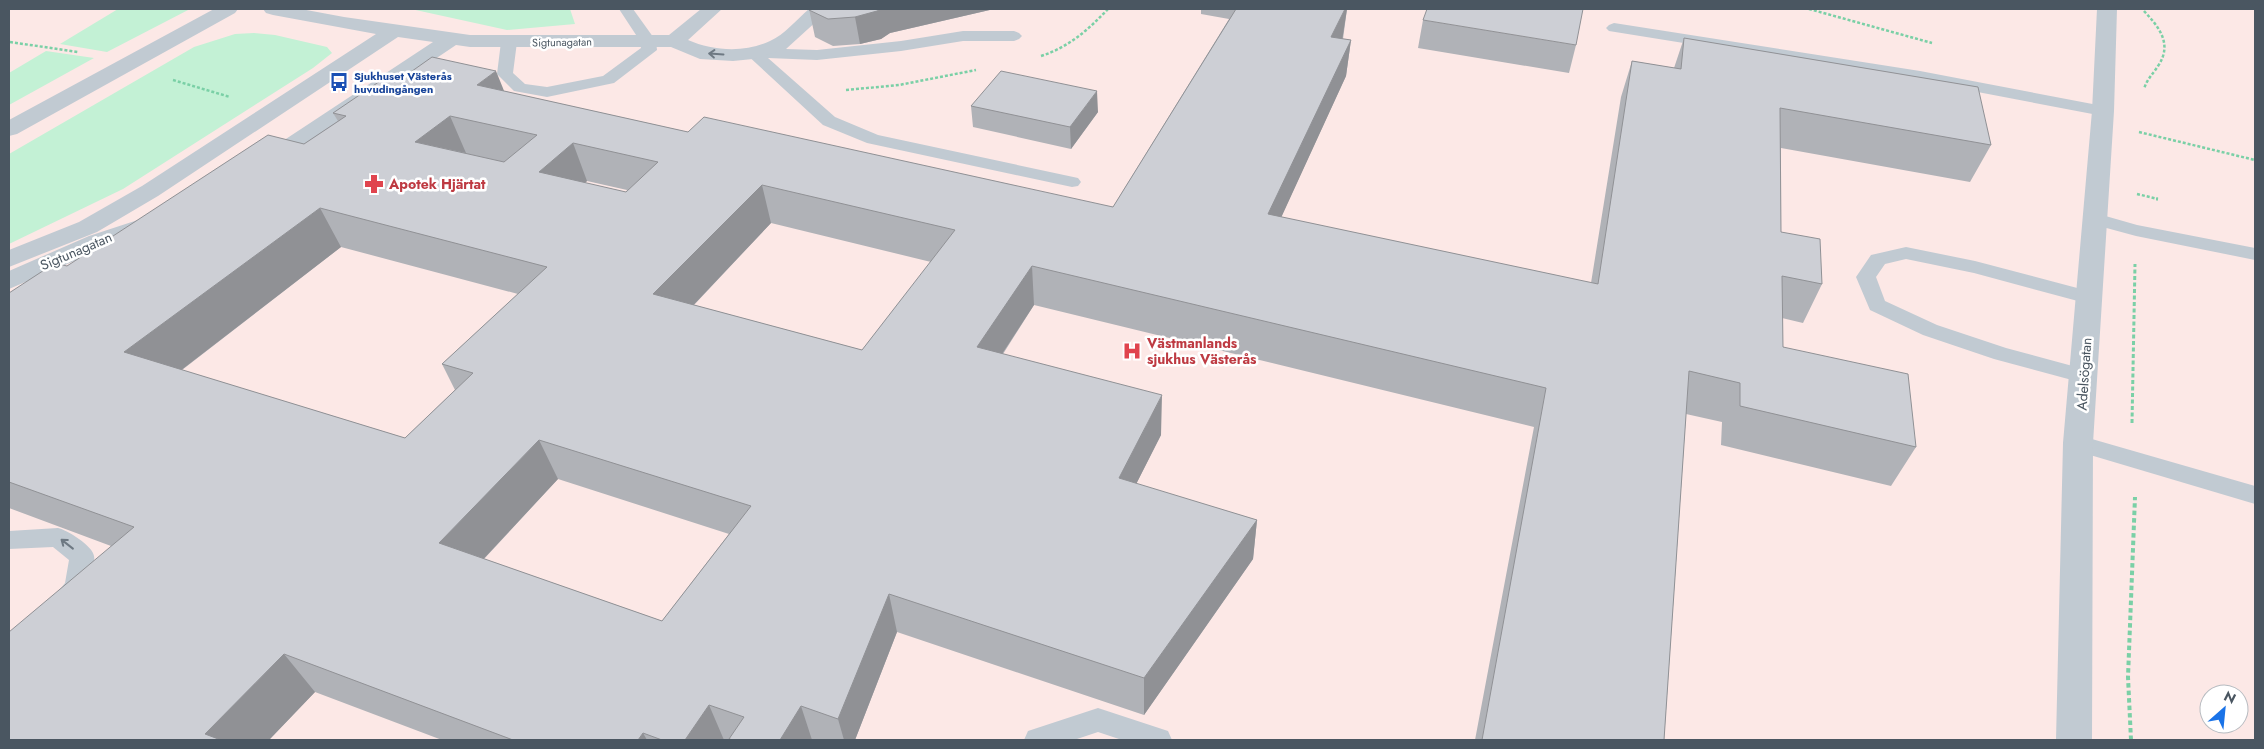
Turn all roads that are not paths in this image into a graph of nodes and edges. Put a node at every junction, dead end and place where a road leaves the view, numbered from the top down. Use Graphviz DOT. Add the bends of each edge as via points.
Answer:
graph roads {
  1 [pos="228,9"];
  2 [pos="273,9"];
  3 [pos="626,9"];
  4 [pos="713,9"];
  5 [pos="820,9"];
  6 [pos="2107,9"];
  7 [pos="1614,28"];
  8 [pos="395,30"];
  9 [pos="1014,36"];
  10 [pos="451,39"];
  11 [pos="648,41"];
  12 [pos="674,41"];
  13 [pos="509,42"];
  14 [pos="753,53"];
  15 [pos="2103,111"];
  16 [pos="9,129"];
  17 [pos="245,177"];
  18 [pos="1072,182"];
  19 [pos="172,216"];
  20 [pos="2095,219"];
  21 [pos="2255,254"];
  22 [pos="9,259"];
  23 [pos="9,281"];
  24 [pos="2089,298"];
  25 [pos="2083,376"];
  26 [pos="2078,443"];
  27 [pos="2255,495"];
  28 [pos="9,540"];
  29 [pos="50,612"];
  30 [pos="1038,740"];
  31 [pos="1158,740"];
  32 [pos="2074,740"];
  1 -- 16 [label="street"];
  2 -- 8 [label="street, Sigtunagatan"];
  3 -- 11 [label="lane"];
  4 -- 12 [label="street"];
  5 -- 14 [label="street, Sigtunagatan" via="779,45"];
  6 -- 15 [label="street, Adelsögatan"];
  7 -- 15 [label="lane" via="1886,69"];
  8 -- 10 [label="street, Sigtunagatan"];
  8 -- 22 [label="street, Sigtunagatan" via="150,191 88,227"];
  9 -- 14 [label="lane" via="963,36 817,55"];
  10 -- 13 [label="street, Sigtunagatan"];
  10 -- 17 [label="street"];
  11 -- 12 [label="street, Sigtunagatan"];
  11 -- 13 [label="street, Sigtunagatan"];
  11 -- 13 [label="lane" via="649,50 608,80 547,92 520,88 505,74"];
  14 -- 12 [label="street, Sigtunagatan, one-way" via="700,53"];
  14 -- 18 [label="lane" via="829,121 873,139"];
  15 -- 20 [label="street, Adelsögatan"];
  19 -- 23 [label="street, Sigtunagatan" via="110,236"];
  20 -- 21 [label="lane"];
  20 -- 24 [label="street, Adelsögatan"];
  24 -- 25 [label="street, Adelsögatan"];
  24 -- 25 [label="lane" via="1975,267 1906,253 1878,259 1866,277 1877,305 1930,330 2001,354"];
  25 -- 26 [label="street, Adelsögatan"];
  26 -- 27 [label="lane"];
  26 -- 32 [label="street, Adelsögatan"];
  29 -- 28 [label="lane, one-way" via="77,588 82,556 58,537"];
  30 -- 31 [label="lane" via="1098,720"];
}
